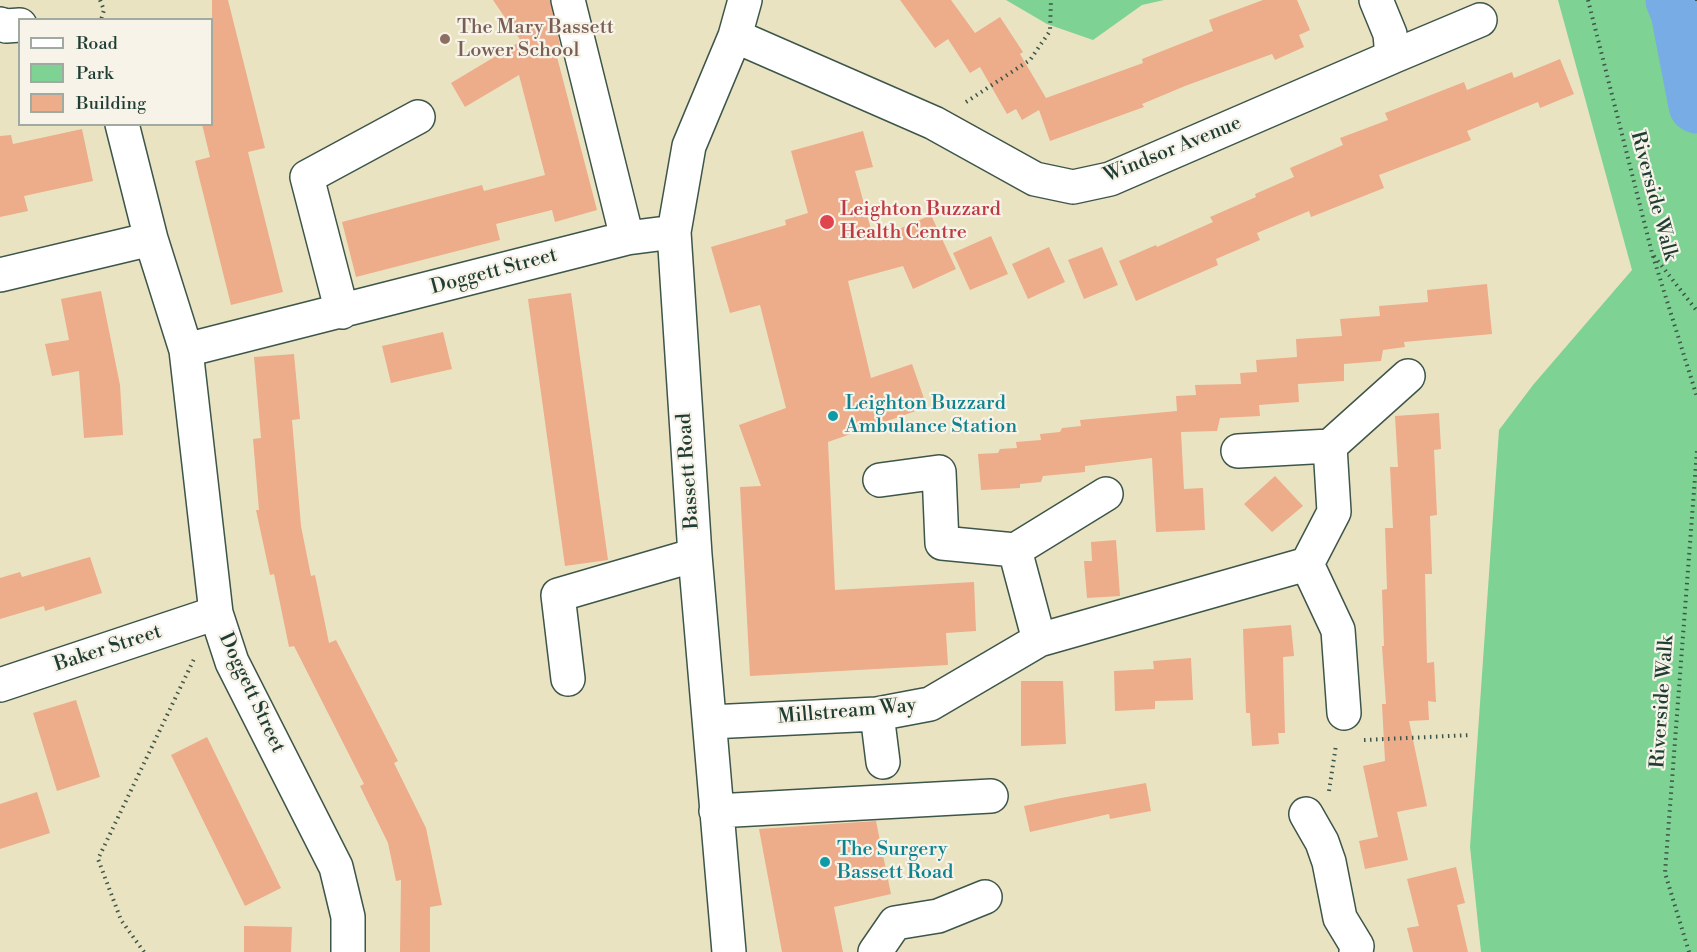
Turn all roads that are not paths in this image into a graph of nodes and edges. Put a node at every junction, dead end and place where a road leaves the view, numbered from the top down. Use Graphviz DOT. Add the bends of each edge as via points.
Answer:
graph roads {
  1 [pos="568,0"];
  2 [pos="745,0"];
  3 [pos="1376,0"];
  4 [pos="1480,20"];
  5 [pos="735,36"];
  6 [pos="1392,57"];
  7 [pos="418,117"];
  8 [pos="123,126"];
  9 [pos="674,232"];
  10 [pos="627,238"];
  11 [pos="151,239"];
  12 [pos="0,275"];
  13 [pos="342,312"];
  14 [pos="186,350"];
  15 [pos="1408,376"];
  16 [pos="1330,446"];
  17 [pos="1238,451"];
  18 [pos="880,480"];
  19 [pos="1106,494"];
  20 [pos="1015,550"];
  21 [pos="695,555"];
  22 [pos="1307,564"];
  23 [pos="216,613"];
  24 [pos="1039,640"];
  25 [pos="568,679"];
  26 [pos="0,685"];
  27 [pos="878,714"];
  28 [pos="710,722"];
  29 [pos="1346,731"];
  30 [pos="883,762"];
  31 [pos="991,796"];
  32 [pos="716,810"];
  33 [pos="1314,828"];
  34 [pos="985,897"];
  35 [pos="348,952"];
  36 [pos="729,952"];
  37 [pos="875,952"];
  38 [pos="1356,952"];
  1 -- 10 [label="street"];
  2 -- 5 [label="street, Bassett Road"];
  3 -- 6 [label="street" via="1390,34"];
  4 -- 6 [label="street, Windsor Avenue"];
  5 -- 6 [label="street, Windsor Avenue" via="934,123 1035,178 1073,187 1110,179"];
  5 -- 9 [label="street, Bassett Road" via="688,146"];
  7 -- 13 [label="street" via="307,177"];
  8 -- 11 [label="street, Doggett Street"];
  9 -- 10 [label="street, Doggett Street"];
  9 -- 21 [label="street, Bassett Road"];
  10 -- 13 [label="street, Doggett Street"];
  11 -- 12 [label="street"];
  11 -- 14 [label="street, Doggett Street"];
  13 -- 14 [label="street, Doggett Street"];
  14 -- 23 [label="street, Doggett Street"];
  15 -- 16 [label="street"];
  16 -- 17 [label="street"];
  16 -- 22 [label="street" via="1334,512"];
  18 -- 20 [label="street" via="939,472 942,543"];
  19 -- 20 [label="street"];
  20 -- 24 [label="street"];
  21 -- 25 [label="street" via="558,595"];
  21 -- 28 [label="street, Bassett Road"];
  22 -- 24 [label="street, Millstream Way"];
  22 -- 29 [label="street" via="1338,630"];
  23 -- 26 [label="street, Baker Street"];
  23 -- 35 [label="street, Doggett Street" via="232,662 336,867 348,917"];
  24 -- 27 [label="street, Millstream Way" via="930,704"];
  27 -- 28 [label="street, Millstream Way"];
  27 -- 30 [label="street"];
  28 -- 32 [label="street, Bassett Road"];
  31 -- 32 [label="street"];
  32 -- 36 [label="street, Bassett Road"];
  33 -- 38 [label="street" via="1329,862 1340,918 1357,946"];
  34 -- 37 [label="street" via="938,916 895,923"];
}
